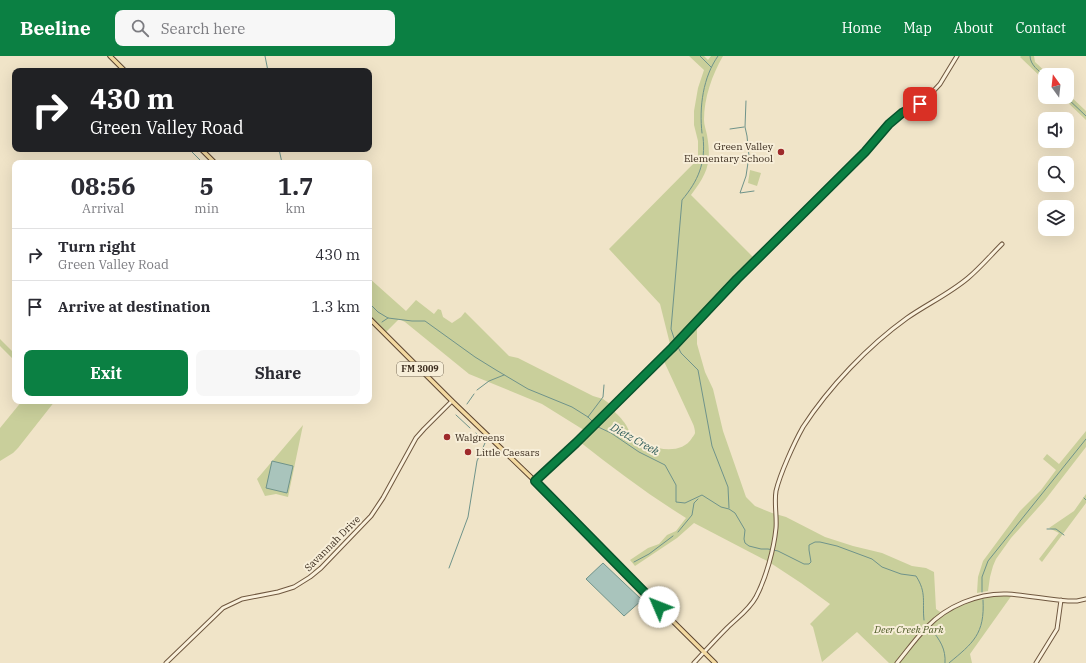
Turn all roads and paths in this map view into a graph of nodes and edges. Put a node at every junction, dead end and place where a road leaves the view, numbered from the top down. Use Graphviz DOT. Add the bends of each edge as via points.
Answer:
graph roads {
  1 [pos="110,56"];
  2 [pos="957,56"];
  3 [pos="122,68"];
  4 [pos="204,152"];
  5 [pos="212,160"];
  6 [pos="1002,244"];
  7 [pos="372,321"];
  8 [pos="452,401"];
  9 [pos="535,481"];
  10 [pos="1086,599"];
  11 [pos="1061,600"];
  12 [pos="704,652"];
  13 [pos="166,663"];
  14 [pos="694,663"];
  15 [pos="715,663"];
  16 [pos="897,663"];
  17 [pos="1036,663"];
  1 -- 3 [label="main road"];
  2 -- 9 [label="street" via="940,84 927,98 889,124 865,152 606,414"];
  4 -- 5 [label="main road"];
  6 -- 12 [label="street" via="968,278 883,337 824,399 802,430 784,468 776,492 774,540 762,584 744,613"];
  7 -- 8 [label="main road, FM 3009"];
  8 -- 9 [label="main road, FM 3009"];
  8 -- 13 [label="street, Savannah Drive" via="416,438 371,516 321,568 294,587 242,598 223,608"];
  9 -- 12 [label="main road, FM 3009"];
  10 -- 11 [label="street"];
  11 -- 16 [label="street" via="1006,594 968,601 943,614 928,626"];
  11 -- 17 [label="street" via="1057,628"];
  12 -- 14 [label="street"];
  12 -- 15 [label="main road, FM 3009"];
}
